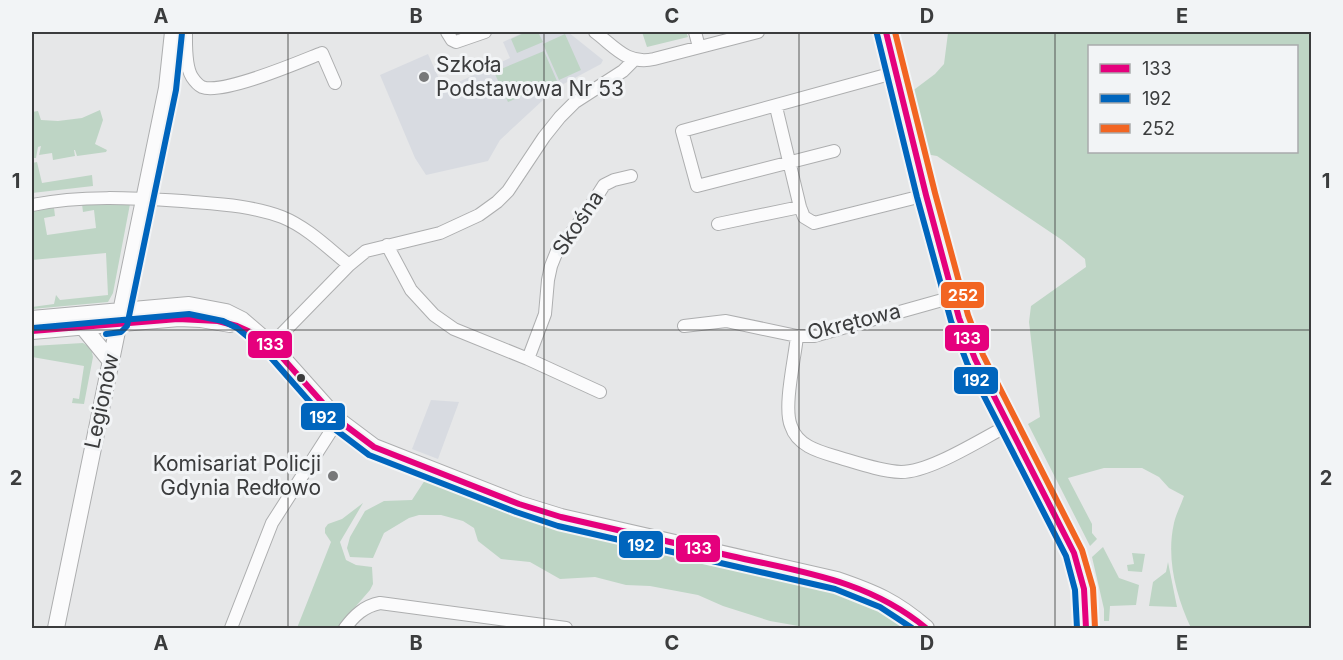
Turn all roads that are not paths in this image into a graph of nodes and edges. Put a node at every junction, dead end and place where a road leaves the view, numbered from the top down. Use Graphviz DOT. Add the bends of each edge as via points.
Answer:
graph roads {
  1 [pos="173,32"];
  2 [pos="186,32"];
  3 [pos="447,32"];
  4 [pos="485,32"];
  5 [pos="595,32"];
  6 [pos="695,32"];
  7 [pos="758,32"];
  8 [pos="886,32"];
  9 [pos="699,47"];
  10 [pos="634,60"];
  11 [pos="897,72"];
  12 [pos="335,83"];
  13 [pos="776,107"];
  14 [pos="834,151"];
  15 [pos="790,162"];
  16 [pos="631,176"];
  17 [pos="926,195"];
  18 [pos="144,199"];
  19 [pos="32,206"];
  20 [pos="800,207"];
  21 [pos="718,224"];
  22 [pos="387,246"];
  23 [pos="349,265"];
  24 [pos="953,297"];
  25 [pos="119,317"];
  26 [pos="32,319"];
  27 [pos="684,326"];
  28 [pos="82,327"];
  29 [pos="32,331"];
  30 [pos="798,336"];
  31 [pos="265,340"];
  32 [pos="528,359"];
  33 [pos="110,360"];
  34 [pos="600,392"];
  35 [pos="338,420"];
  36 [pos="1009,425"];
  37 [pos="56,628"];
  38 [pos="231,628"];
  39 [pos="345,628"];
  40 [pos="566,628"];
  41 [pos="926,628"];
  42 [pos="1086,628"];
  1 -- 18 [label="street, Legionów"];
  2 -- 12 [label="street" via="189,71 202,87 254,79 322,53"];
  3 -- 4 [label="street" via="456,42"];
  5 -- 10 [label="street"];
  6 -- 9 [label="street"];
  7 -- 9 [label="street"];
  8 -- 11 [label="street"];
  9 -- 10 [label="street"];
  10 -- 22 [label="street" via="560,117 507,191 479,216 440,233"];
  11 -- 13 [label="street"];
  11 -- 17 [label="street"];
  13 -- 15 [label="street"];
  13 -- 15 [label="street" via="682,131 697,186"];
  14 -- 15 [label="street"];
  15 -- 20 [label="street"];
  16 -- 32 [label="street, Skośna" via="604,185 557,251 548,280 546,315"];
  17 -- 20 [label="street" via="814,223"];
  17 -- 24 [label="street"];
  18 -- 19 [label="street" via="79,198"];
  18 -- 23 [label="street" via="240,207 281,217 310,233"];
  18 -- 25 [label="street, Legionów"];
  20 -- 21 [label="street"];
  22 -- 23 [label="street" via="366,251"];
  22 -- 32 [label="street" via="411,290 434,315 454,329"];
  23 -- 31 [label="street"];
  24 -- 30 [label="street, Okrętowa" via="814,336"];
  24 -- 36 [label="street" via="975,359"];
  25 -- 26 [label="street"];
  25 -- 28 [label="street"];
  25 -- 31 [label="street" via="223,322"];
  25 -- 33 [label="street, Legionów"];
  27 -- 30 [label="street, Okrętowa" via="726,321"];
  28 -- 29 [label="street"];
  28 -- 33 [label="street"];
  30 -- 36 [label="street" via="789,421 796,436 812,448 880,468 910,471"];
  31 -- 35 [label="street"];
  32 -- 34 [label="street"];
  33 -- 37 [label="street, Legionów"];
  35 -- 38 [label="street" via="272,523"];
  35 -- 41 [label="street" via="374,447 519,504 595,526 837,580 893,602"];
  36 -- 42 [label="street" via="1074,553 1084,589"];
  39 -- 40 [label="street" via="363,610 380,603"];
}
